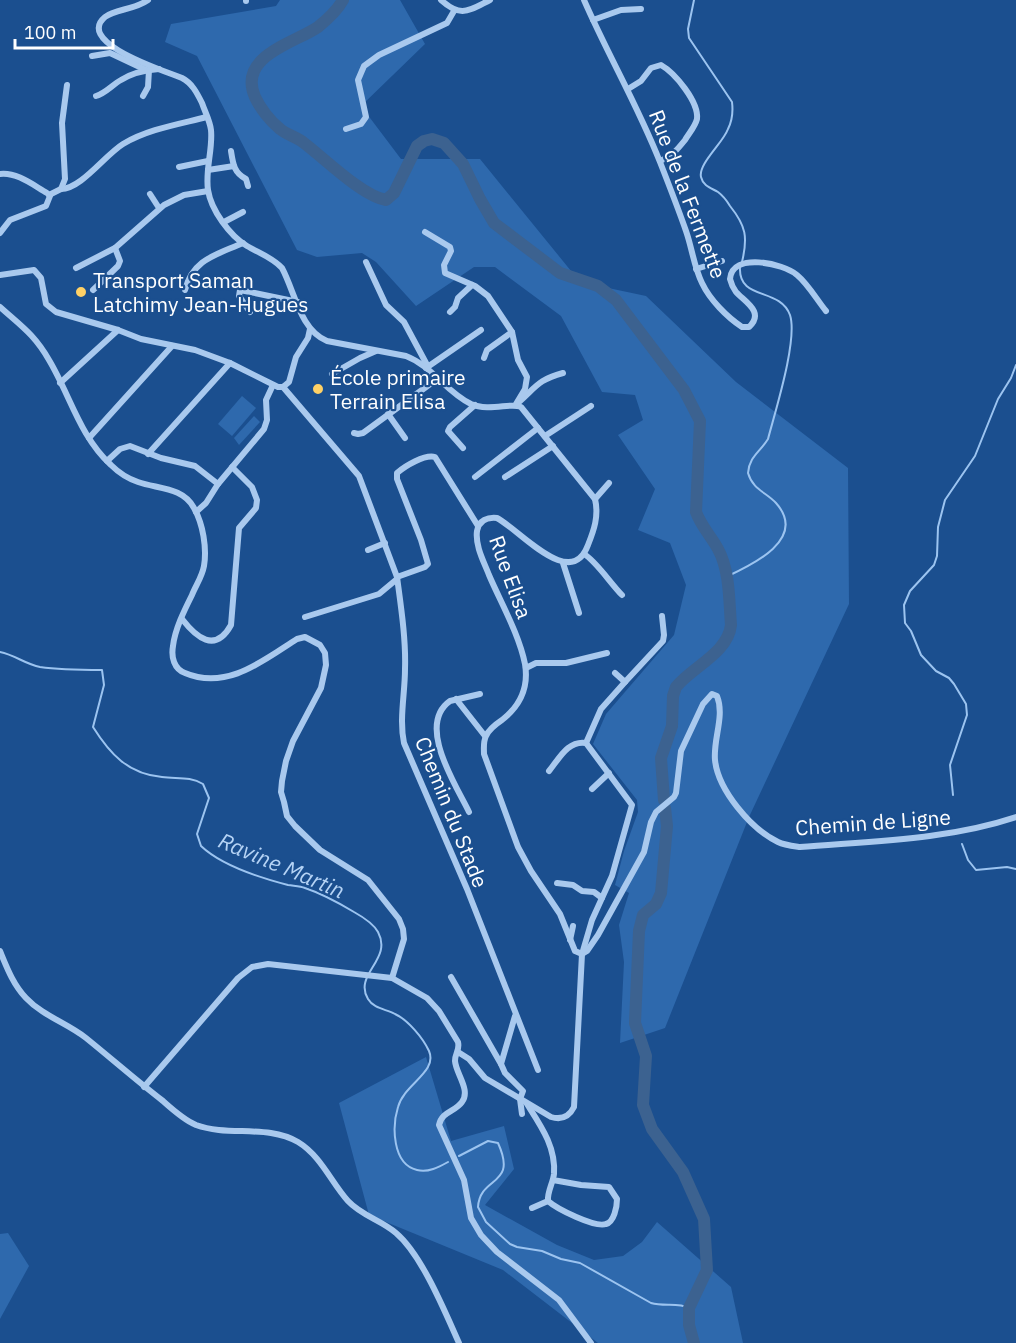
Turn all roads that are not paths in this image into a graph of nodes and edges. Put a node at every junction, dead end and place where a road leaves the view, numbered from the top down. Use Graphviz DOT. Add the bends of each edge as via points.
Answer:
graph roads {
  1 [pos="148,0"];
  2 [pos="441,0"];
  3 [pos="490,0"];
  4 [pos="584,0"];
  5 [pos="641,9"];
  6 [pos="454,11"];
  7 [pos="593,20"];
  8 [pos="92,56"];
  9 [pos="159,69"];
  10 [pos="147,70"];
  11 [pos="628,88"];
  12 [pos="58,90"];
  13 [pos="96,96"];
  14 [pos="143,96"];
  15 [pos="207,117"];
  16 [pos="346,129"];
  17 [pos="231,151"];
  18 [pos="208,161"];
  19 [pos="660,161"];
  20 [pos="234,166"];
  21 [pos="178,167"];
  22 [pos="208,170"];
  23 [pos="0,174"];
  24 [pos="248,186"];
  25 [pos="61,189"];
  26 [pos="208,190"];
  27 [pos="150,194"];
  28 [pos="49,195"];
  29 [pos="159,208"];
  30 [pos="243,212"];
  31 [pos="224,222"];
  32 [pos="425,232"];
  33 [pos="0,233"];
  34 [pos="243,243"];
  35 [pos="115,248"];
  36 [pos="722,261"];
  37 [pos="366,262"];
  38 [pos="76,268"];
  39 [pos="696,268"];
  40 [pos="0,275"];
  41 [pos="472,285"];
  42 [pos="93,290"];
  43 [pos="185,290"];
  44 [pos="298,302"];
  45 [pos="0,306"];
  46 [pos="826,311"];
  47 [pos="250,312"];
  48 [pos="450,312"];
  49 [pos="310,329"];
  50 [pos="118,330"];
  51 [pos="481,330"];
  52 [pos="512,333"];
  53 [pos="172,346"];
  54 [pos="378,351"];
  55 [pos="484,358"];
  56 [pos="230,363"];
  57 [pos="426,368"];
  58 [pos="563,373"];
  59 [pos="332,374"];
  60 [pos="437,379"];
  61 [pos="60,383"];
  62 [pos="273,385"];
  63 [pos="283,387"];
  64 [pos="516,404"];
  65 [pos="475,405"];
  66 [pos="591,406"];
  67 [pos="388,414"];
  68 [pos="538,428"];
  69 [pos="354,433"];
  70 [pos="545,436"];
  71 [pos="89,438"];
  72 [pos="405,438"];
  73 [pos="553,446"];
  74 [pos="463,448"];
  75 [pos="148,454"];
  76 [pos="107,461"];
  77 [pos="232,467"];
  78 [pos="476,477"];
  79 [pos="505,477"];
  80 [pos="609,483"];
  81 [pos="218,484"];
  82 [pos="595,499"];
  83 [pos="196,512"];
  84 [pos="478,526"];
  85 [pos="385,543"];
  86 [pos="368,550"];
  87 [pos="584,554"];
  88 [pos="562,563"];
  89 [pos="397,578"];
  90 [pos="622,595"];
  91 [pos="579,613"];
  92 [pos="662,616"];
  93 [pos="305,617"];
  94 [pos="182,619"];
  95 [pos="607,654"];
  96 [pos="526,668"];
  97 [pos="615,673"];
  98 [pos="625,682"];
  99 [pos="480,694"];
  100 [pos="456,699"];
  101 [pos="485,736"];
  102 [pos="586,743"];
  103 [pos="549,771"];
  104 [pos="609,773"];
  105 [pos="592,789"];
  106 [pos="469,812"];
  107 [pos="1016,817"];
  108 [pos="557,883"];
  109 [pos="602,898"];
  110 [pos="573,926"];
  111 [pos="570,940"];
  112 [pos="0,951"];
  113 [pos="582,954"];
  114 [pos="452,977"];
  115 [pos="392,978"];
  116 [pos="515,1016"];
  117 [pos="458,1052"];
  118 [pos="501,1064"];
  119 [pos="538,1070"];
  120 [pos="144,1087"];
  121 [pos="523,1101"];
  122 [pos="522,1114"];
  123 [pos="553,1180"];
  124 [pos="548,1202"];
  125 [pos="532,1208"];
  126 [pos="459,1343"];
  127 [pos="591,1343"];
  1 -- 9 [label="street" via="110,14 102,21 100,30 115,50"];
  2 -- 6 [label="street"];
  3 -- 6 [label="street" via="464,12"];
  4 -- 7 [label="street, Rue de la Fermette"];
  5 -- 7 [label="street" via="621,10"];
  6 -- 16 [label="street" via="447,23 378,55 364,66 358,80 366,117 361,124"];
  7 -- 11 [label="street, Rue de la Fermette"];
  8 -- 10 [label="street" via="110,53"];
  9 -- 10 [label="street"];
  9 -- 15 [label="street" via="190,84"];
  10 -- 13 [label="street" via="122,79"];
  10 -- 14 [label="street" via="148,87"];
  11 -- 19 [label="street, Rue de la Fermette"];
  11 -- 19 [label="street" via="641,81 651,68 661,65 676,77 694,105 697,118 693,128 674,154"];
  12 -- 25 [label="street" via="67,88 62,123 65,179"];
  15 -- 18 [label="street" via="211,134"];
  15 -- 25 [label="street" via="124,143 73,186"];
  17 -- 20 [label="street"];
  18 -- 21 [label="street"];
  18 -- 22 [label="street"];
  19 -- 39 [label="street, Rue de la Fermette"];
  20 -- 22 [label="street"];
  20 -- 24 [label="street"];
  22 -- 26 [label="street"];
  23 -- 28 [label="street" via="19,177"];
  25 -- 28 [label="street"];
  26 -- 29 [label="street" via="184,195"];
  26 -- 31 [label="street"];
  27 -- 29 [label="street"];
  28 -- 33 [label="street" via="46,206 10,220"];
  29 -- 35 [label="street"];
  30 -- 31 [label="street"];
  31 -- 34 [label="street"];
  32 -- 41 [label="street" via="451,249 445,273"];
  34 -- 43 [label="street" via="199,264"];
  34 -- 44 [label="street" via="278,264"];
  35 -- 38 [label="street"];
  35 -- 42 [label="street" via="118,266"];
  36 -- 39 [label="street"];
  37 -- 57 [label="street" via="386,305 408,327"];
  39 -- 46 [label="street, Rue de la Fermette" via="712,298 742,327 749,327 754,320 754,309 729,279 740,263 749,261 790,270"];
  40 -- 50 [label="street" via="34,270 41,278 46,304 52,310"];
  41 -- 48 [label="street"];
  41 -- 52 [label="street" via="488,296"];
  44 -- 47 [label="street" via="240,290 239,296"];
  44 -- 49 [label="street"];
  45 -- 61 [label="street" via="35,338"];
  49 -- 54 [label="street" via="327,340"];
  49 -- 63 [label="street" via="289,382"];
  50 -- 53 [label="street"];
  50 -- 61 [label="street"];
  51 -- 57 [label="street"];
  52 -- 55 [label="street" via="487,350"];
  52 -- 64 [label="street" via="518,360 527,377"];
  53 -- 56 [label="street"];
  53 -- 71 [label="street"];
  54 -- 57 [label="street" via="406,356"];
  54 -- 59 [label="street"];
  56 -- 62 [label="street"];
  56 -- 75 [label="street"];
  57 -- 60 [label="street"];
  58 -- 64 [label="street" via="536,383"];
  60 -- 65 [label="street" via="455,395"];
  60 -- 67 [label="street"];
  61 -- 71 [label="street"];
  62 -- 63 [label="street"];
  62 -- 77 [label="street" via="265,405 266,424"];
  63 -- 85 [label="street, Chemin du Stade" via="359,476"];
  64 -- 65 [label="street" via="495,408"];
  64 -- 68 [label="street"];
  65 -- 74 [label="street" via="448,431"];
  66 -- 70 [label="street"];
  67 -- 69 [label="street" via="363,433"];
  67 -- 72 [label="street"];
  68 -- 70 [label="street"];
  68 -- 78 [label="street"];
  70 -- 73 [label="street"];
  71 -- 76 [label="street"];
  73 -- 79 [label="street"];
  73 -- 82 [label="street"];
  75 -- 76 [label="street" via="126,446"];
  75 -- 81 [label="street" via="195,466"];
  76 -- 83 [label="street" via="135,481 183,495"];
  77 -- 81 [label="street"];
  77 -- 94 [label="street" via="252,487 257,500 256,508 239,528 231,625 223,636 209,641 199,638"];
  80 -- 82 [label="street"];
  81 -- 83 [label="street"];
  82 -- 87 [label="street" via="596,518"];
  83 -- 94 [label="street" via="205,547 204,567"];
  84 -- 88 [label="street, Rue Elisa" via="483,520 497,518"];
  84 -- 89 [label="street" via="435,457 401,469 397,479 428,564"];
  84 -- 96 [label="street, Rue Elisa" via="481,556"];
  85 -- 86 [label="street"];
  85 -- 89 [label="street, Chemin du Stade"];
  87 -- 88 [label="street" via="574,562"];
  87 -- 90 [label="street"];
  88 -- 91 [label="street"];
  89 -- 93 [label="street" via="380,594"];
  89 -- 116 [label="street, Chemin du Stade" via="405,668 404,743"];
  92 -- 98 [label="street" via="663,641"];
  94 -- 115 [label="street" via="172,653 177,667 189,675 218,678 238,674 305,637 320,645 325,653 321,688 293,741 283,770 281,792 287,816 295,826 320,850 368,880 399,919 404,939"];
  95 -- 96 [label="street" via="573,662 536,663"];
  96 -- 101 [label="street, Rue Elisa" via="525,686 517,706"];
  97 -- 98 [label="street"];
  98 -- 102 [label="street" via="601,709"];
  99 -- 100 [label="street"];
  100 -- 101 [label="street"];
  100 -- 106 [label="street" via="446,704 439,717 437,745"];
  101 -- 111 [label="street" via="485,770 519,847 560,914"];
  102 -- 103 [label="street" via="574,743 567,748"];
  102 -- 104 [label="street"];
  104 -- 105 [label="street"];
  104 -- 109 [label="street" via="632,806"];
  107 -- 113 [label="street, Chemin de Ligne" via="935,835 800,847 779,843 748,819 719,778 715,760 719,705 717,696 712,694 703,704 681,751 674,797 656,812 644,852 598,935"];
  108 -- 109 [label="street" via="573,885"];
  109 -- 113 [label="street"];
  110 -- 111 [label="street"];
  111 -- 113 [label="street" via="575,951"];
  112 -- 120 [label="street" via="15,984 31,1002 85,1037"];
  113 -- 121 [label="street" via="574,1107 566,1117 557,1119"];
  114 -- 118 [label="street"];
  115 -- 117 [label="street" via="427,998 439,1011 458,1042"];
  115 -- 120 [label="street" via="268,964 252,967 238,978"];
  116 -- 118 [label="street"];
  116 -- 119 [label="street, Chemin du Stade"];
  117 -- 121 [label="street" via="485,1078"];
  117 -- 127 [label="street" via="455,1061 464,1099 445,1113 439,1125 464,1180 471,1218 496,1252 559,1300"];
  118 -- 121 [label="street" via="523,1091"];
  120 -- 126 [label="street" via="199,1126 275,1133 305,1147 353,1206 398,1234 409,1247"];
  121 -- 122 [label="street"];
  121 -- 123 [label="street" via="550,1145"];
  123 -- 124 [label="street"];
  123 -- 124 [label="street" via="609,1187 617,1204 612,1220 600,1225"];
  124 -- 125 [label="street"];
}
